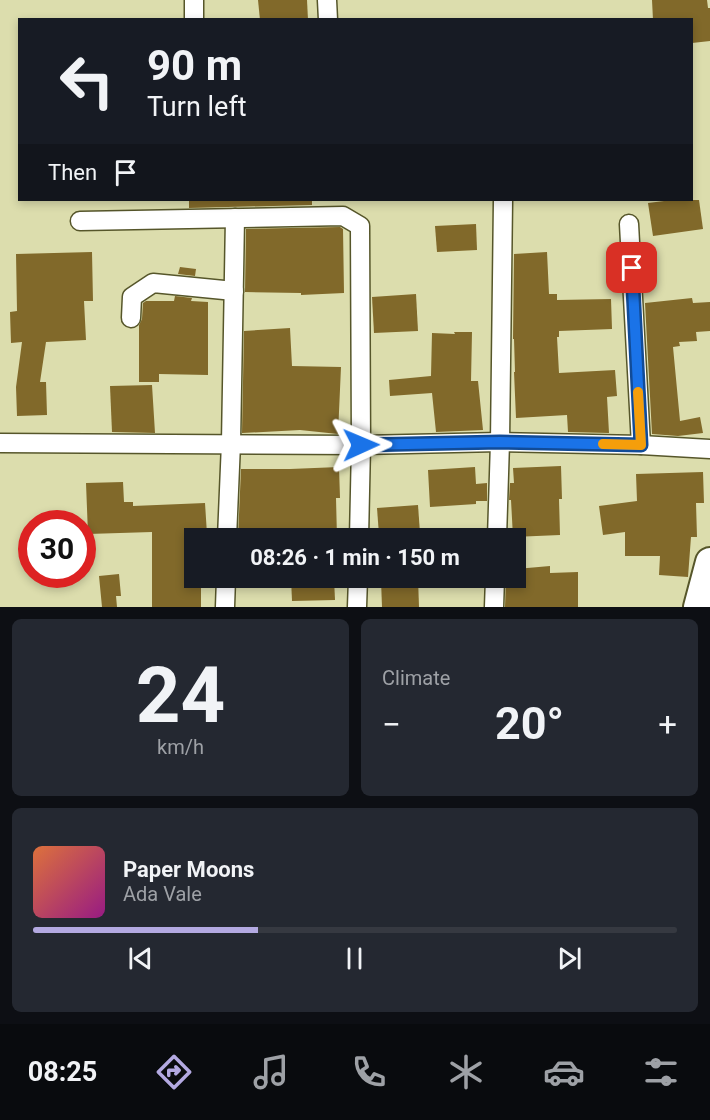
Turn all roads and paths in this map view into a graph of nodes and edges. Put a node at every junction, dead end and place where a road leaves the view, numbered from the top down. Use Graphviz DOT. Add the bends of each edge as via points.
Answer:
graph roads {
  1 [pos="194,0"];
  2 [pos="327,0"];
  3 [pos="194,18"];
  4 [pos="328,18"];
  5 [pos="502,201"];
  6 [pos="235,218"];
  7 [pos="80,221"];
  8 [pos="629,224"];
  9 [pos="234,291"];
  10 [pos="131,318"];
  11 [pos="0,442"];
  12 [pos="500,442"];
  13 [pos="231,443"];
  14 [pos="361,445"];
  15 [pos="641,445"];
  16 [pos="710,449"];
  17 [pos="227,528"];
  18 [pos="359,528"];
  19 [pos="497,528"];
  20 [pos="710,562"];
  21 [pos="226,588"];
  22 [pos="358,588"];
  23 [pos="495,588"];
  24 [pos="225,607"];
  25 [pos="357,607"];
  26 [pos="494,607"];
  27 [pos="698,607"];
  1 -- 3 [label="street"];
  2 -- 4 [label="street"];
  5 -- 12 [label="street"];
  6 -- 7 [label="street"];
  6 -- 9 [label="street"];
  6 -- 14 [label="street" via="343,216 360,226"];
  8 -- 15 [label="street"];
  9 -- 10 [label="street" via="153,284 132,297"];
  9 -- 13 [label="street"];
  11 -- 13 [label="street"];
  12 -- 14 [label="street"];
  12 -- 15 [label="street"];
  12 -- 19 [label="street"];
  13 -- 14 [label="street"];
  13 -- 17 [label="street"];
  14 -- 18 [label="street"];
  15 -- 16 [label="street"];
  20 -- 27 [label="main road"];
  21 -- 24 [label="street"];
  22 -- 25 [label="street"];
  23 -- 26 [label="street"];
}
